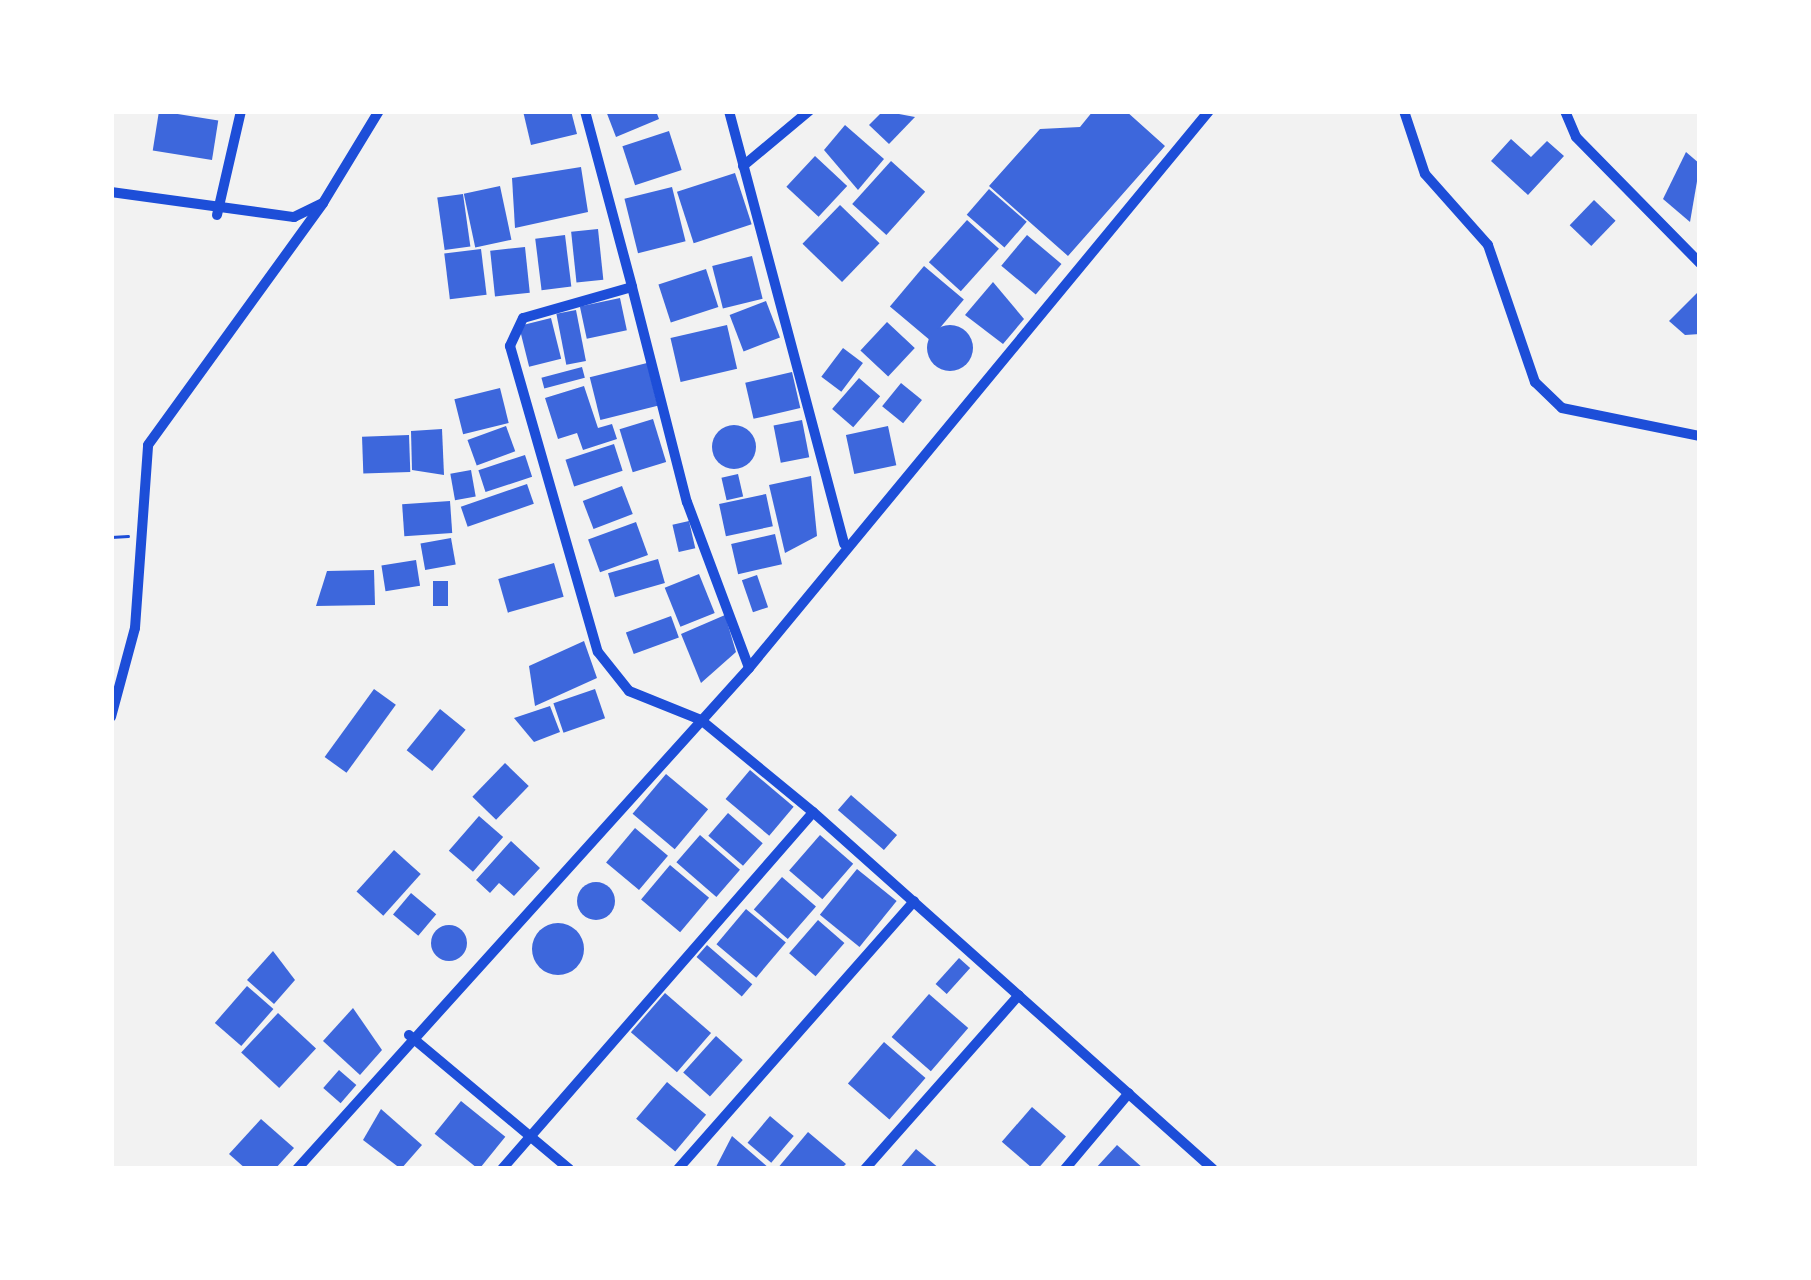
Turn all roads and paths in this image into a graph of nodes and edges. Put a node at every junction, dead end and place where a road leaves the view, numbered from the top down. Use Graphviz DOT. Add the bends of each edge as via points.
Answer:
graph roads {
  1 [pos="241,111"];
  2 [pos="379,111"];
  3 [pos="585,111"];
  4 [pos="729,111"];
  5 [pos="809,111"];
  6 [pos="1209,111"];
  7 [pos="1404,111"];
  8 [pos="1564,111"];
  9 [pos="743,166"];
  10 [pos="111,192"];
  11 [pos="323,203"];
  12 [pos="217,215"];
  13 [pos="1699,260"];
  14 [pos="632,287"];
  15 [pos="1700,436"];
  16 [pos="844,544"];
  17 [pos="749,668"];
  18 [pos="111,717"];
  19 [pos="701,720"];
  20 [pos="813,812"];
  21 [pos="914,902"];
  22 [pos="1019,995"];
  23 [pos="409,1035"];
  24 [pos="1130,1093"];
  25 [pos="531,1136"];
  26 [pos="297,1169"];
  27 [pos="502,1169"];
  28 [pos="569,1169"];
  29 [pos="678,1169"];
  30 [pos="866,1169"];
  31 [pos="1065,1169"];
  32 [pos="1213,1169"];
  1 -- 12 [label="street"];
  2 -- 11 [label="street"];
  3 -- 14 [label="street"];
  4 -- 9 [label="street"];
  5 -- 9 [label="street"];
  6 -- 16 [label="street"];
  7 -- 15 [label="street" via="1425,174 1488,244 1535,382 1562,408"];
  8 -- 13 [label="street" via="1576,137"];
  9 -- 16 [label="street"];
  10 -- 12 [label="street"];
  11 -- 12 [label="street" via="264,221"];
  11 -- 18 [label="street" via="148,445 135,628"];
  14 -- 17 [label="street" via="687,502"];
  14 -- 19 [label="street" via="523,318 511,346 598,652 628,691"];
  16 -- 17 [label="street"];
  17 -- 19 [label="street"];
  19 -- 20 [label="street"];
  19 -- 23 [label="street"];
  20 -- 21 [label="street"];
  20 -- 25 [label="street"];
  21 -- 22 [label="street"];
  21 -- 29 [label="street"];
  22 -- 24 [label="street"];
  22 -- 30 [label="street"];
  23 -- 25 [label="street"];
  23 -- 26 [label="street"];
  24 -- 31 [label="street"];
  24 -- 32 [label="street"];
  25 -- 27 [label="street"];
  25 -- 28 [label="street"];
}
